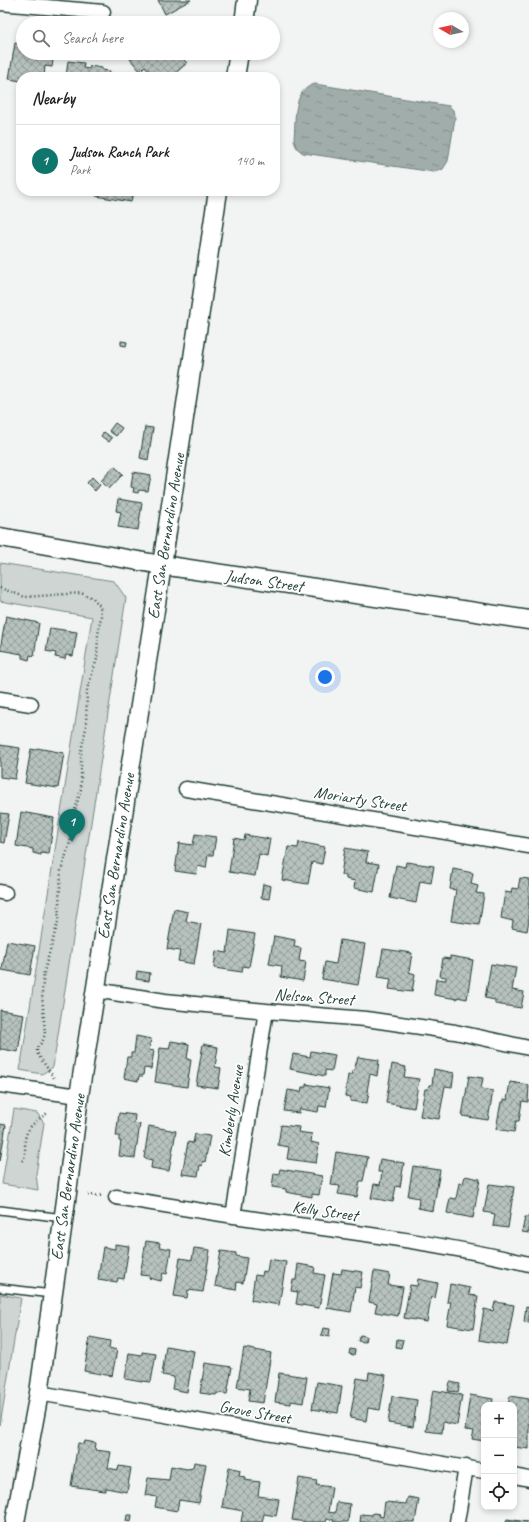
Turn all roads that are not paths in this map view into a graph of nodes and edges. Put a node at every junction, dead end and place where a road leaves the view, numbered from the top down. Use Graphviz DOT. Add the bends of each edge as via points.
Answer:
graph roads {
  1 [pos="247,0"];
  2 [pos="0,3"];
  3 [pos="103,12"];
  4 [pos="245,16"];
  5 [pos="238,60"];
  6 [pos="236,72"];
  7 [pos="217,196"];
  8 [pos="0,537"];
  9 [pos="162,565"];
  10 [pos="529,620"];
  11 [pos="0,699"];
  12 [pos="31,704"];
  13 [pos="186,789"];
  14 [pos="529,846"];
  15 [pos="96,990"];
  16 [pos="266,1011"];
  17 [pos="529,1048"];
  18 [pos="0,1085"];
  19 [pos="79,1096"];
  20 [pos="116,1197"];
  21 [pos="0,1210"];
  22 [pos="233,1216"];
  23 [pos="63,1218"];
  24 [pos="529,1264"];
  25 [pos="0,1288"];
  26 [pos="52,1294"];
  27 [pos="39,1392"];
  28 [pos="466,1467"];
  29 [pos="481,1470"];
  30 [pos="517,1477"];
  31 [pos="529,1479"];
  32 [pos="15,1522"];
  33 [pos="458,1522"];
  1 -- 4 [label="street"];
  2 -- 3 [label="street"];
  5 -- 6 [label="street"];
  7 -- 9 [label="street, East San Bernardino Avenue"];
  8 -- 9 [label="street, Judson Street"];
  9 -- 10 [label="street, Judson Street"];
  9 -- 15 [label="street, East San Bernardino Avenue"];
  11 -- 12 [label="street"];
  13 -- 14 [label="street, Moriarty Street"];
  15 -- 16 [label="street, Nelson Street" via="165,1001"];
  15 -- 19 [label="street, East San Bernardino Avenue"];
  16 -- 17 [label="street, Nelson Street" via="366,1019 456,1032"];
  16 -- 22 [label="street, Kimberly Avenue"];
  18 -- 19 [label="street"];
  19 -- 23 [label="street, East San Bernardino Avenue"];
  20 -- 22 [label="street, Kelly Street"];
  21 -- 23 [label="lane"];
  22 -- 24 [label="street, Kelly Street" via="482,1253"];
  23 -- 26 [label="street, East San Bernardino Avenue"];
  25 -- 26 [label="lane"];
  26 -- 27 [label="street, East San Bernardino Avenue"];
  27 -- 28 [label="street, Grove Street"];
  27 -- 32 [label="street, East San Bernardino Avenue"];
  28 -- 29 [label="street, Grove Street"];
  28 -- 33 [label="street"];
  30 -- 31 [label="street"];
}
